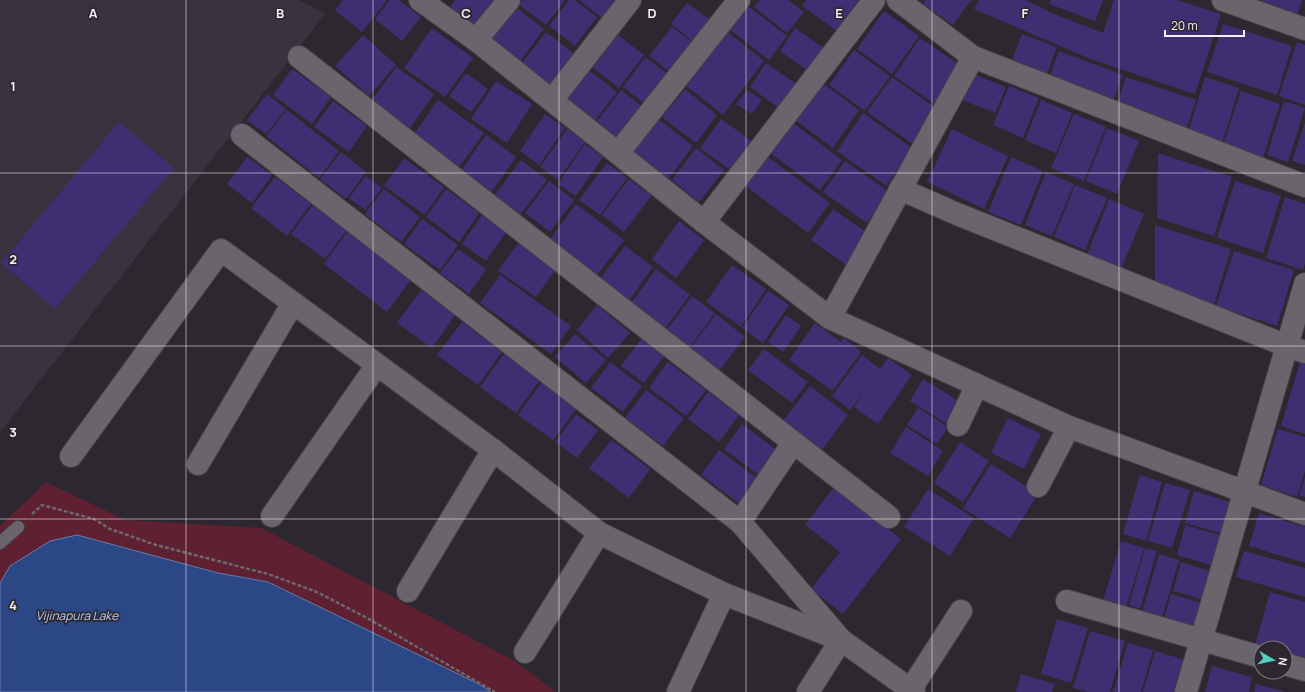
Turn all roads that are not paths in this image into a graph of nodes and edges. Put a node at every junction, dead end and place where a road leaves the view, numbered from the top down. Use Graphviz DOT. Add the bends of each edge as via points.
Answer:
graph roads {
  1 [pos="420,0"];
  2 [pos="508,0"];
  3 [pos="630,0"];
  4 [pos="739,0"];
  5 [pos="874,0"];
  6 [pos="898,0"];
  7 [pos="1223,0"];
  8 [pos="1305,29"];
  9 [pos="476,40"];
  10 [pos="973,56"];
  11 [pos="299,57"];
  12 [pos="552,100"];
  13 [pos="242,135"];
  14 [pos="618,153"];
  15 [pos="1305,186"];
  16 [pos="900,189"];
  17 [pos="704,222"];
  18 [pos="1305,284"];
  19 [pos="293,302"];
  20 [pos="830,318"];
  21 [pos="1296,349"];
  22 [pos="377,365"];
  23 [pos="977,385"];
  24 [pos="958,425"];
  25 [pos="1069,427"];
  26 [pos="794,443"];
  27 [pos="493,450"];
  28 [pos="71,456"];
  29 [pos="198,464"];
  30 [pos="1038,486"];
  31 [pos="1244,492"];
  32 [pos="1305,514"];
  33 [pos="272,516"];
  34 [pos="889,517"];
  35 [pos="740,522"];
  36 [pos="18,527"];
  37 [pos="599,533"];
  38 [pos="0,543"];
  39 [pos="408,591"];
  40 [pos="724,594"];
  41 [pos="1067,600"];
  42 [pos="961,611"];
  43 [pos="841,640"];
  44 [pos="1201,640"];
  45 [pos="525,652"];
  46 [pos="1253,655"];
  47 [pos="1293,666"];
  48 [pos="1305,670"];
  49 [pos="911,691"];
  50 [pos="678,692"];
  51 [pos="808,692"];
  52 [pos="1186,692"];
  1 -- 9 [label="street"];
  2 -- 9 [label="street"];
  3 -- 12 [label="street"];
  4 -- 14 [label="street"];
  5 -- 17 [label="street"];
  6 -- 10 [label="street"];
  7 -- 8 [label="street"];
  9 -- 12 [label="street"];
  10 -- 15 [label="street"];
  10 -- 16 [label="street"];
  11 -- 26 [label="street"];
  12 -- 14 [label="street"];
  13 -- 35 [label="street"];
  14 -- 17 [label="street"];
  16 -- 20 [label="street"];
  16 -- 21 [label="street"];
  17 -- 20 [label="street"];
  18 -- 21 [label="street"];
  19 -- 22 [label="street"];
  19 -- 28 [label="street" via="221,250"];
  19 -- 29 [label="street"];
  20 -- 23 [label="street"];
  21 -- 31 [label="street"];
  22 -- 27 [label="street"];
  22 -- 33 [label="street"];
  23 -- 24 [label="street"];
  23 -- 25 [label="street"];
  25 -- 30 [label="street"];
  25 -- 31 [label="street"];
  26 -- 34 [label="street"];
  26 -- 35 [label="street"];
  27 -- 37 [label="street"];
  27 -- 39 [label="street"];
  31 -- 32 [label="street"];
  31 -- 44 [label="street"];
  35 -- 43 [label="street"];
  36 -- 38 [label="lane"];
  37 -- 40 [label="street"];
  37 -- 45 [label="street"];
  40 -- 43 [label="street"];
  40 -- 50 [label="street"];
  41 -- 44 [label="street"];
  42 -- 49 [label="street"];
  43 -- 49 [label="street"];
  43 -- 51 [label="street"];
  44 -- 46 [label="street"];
  44 -- 52 [label="street"];
  47 -- 48 [label="street"];
}
